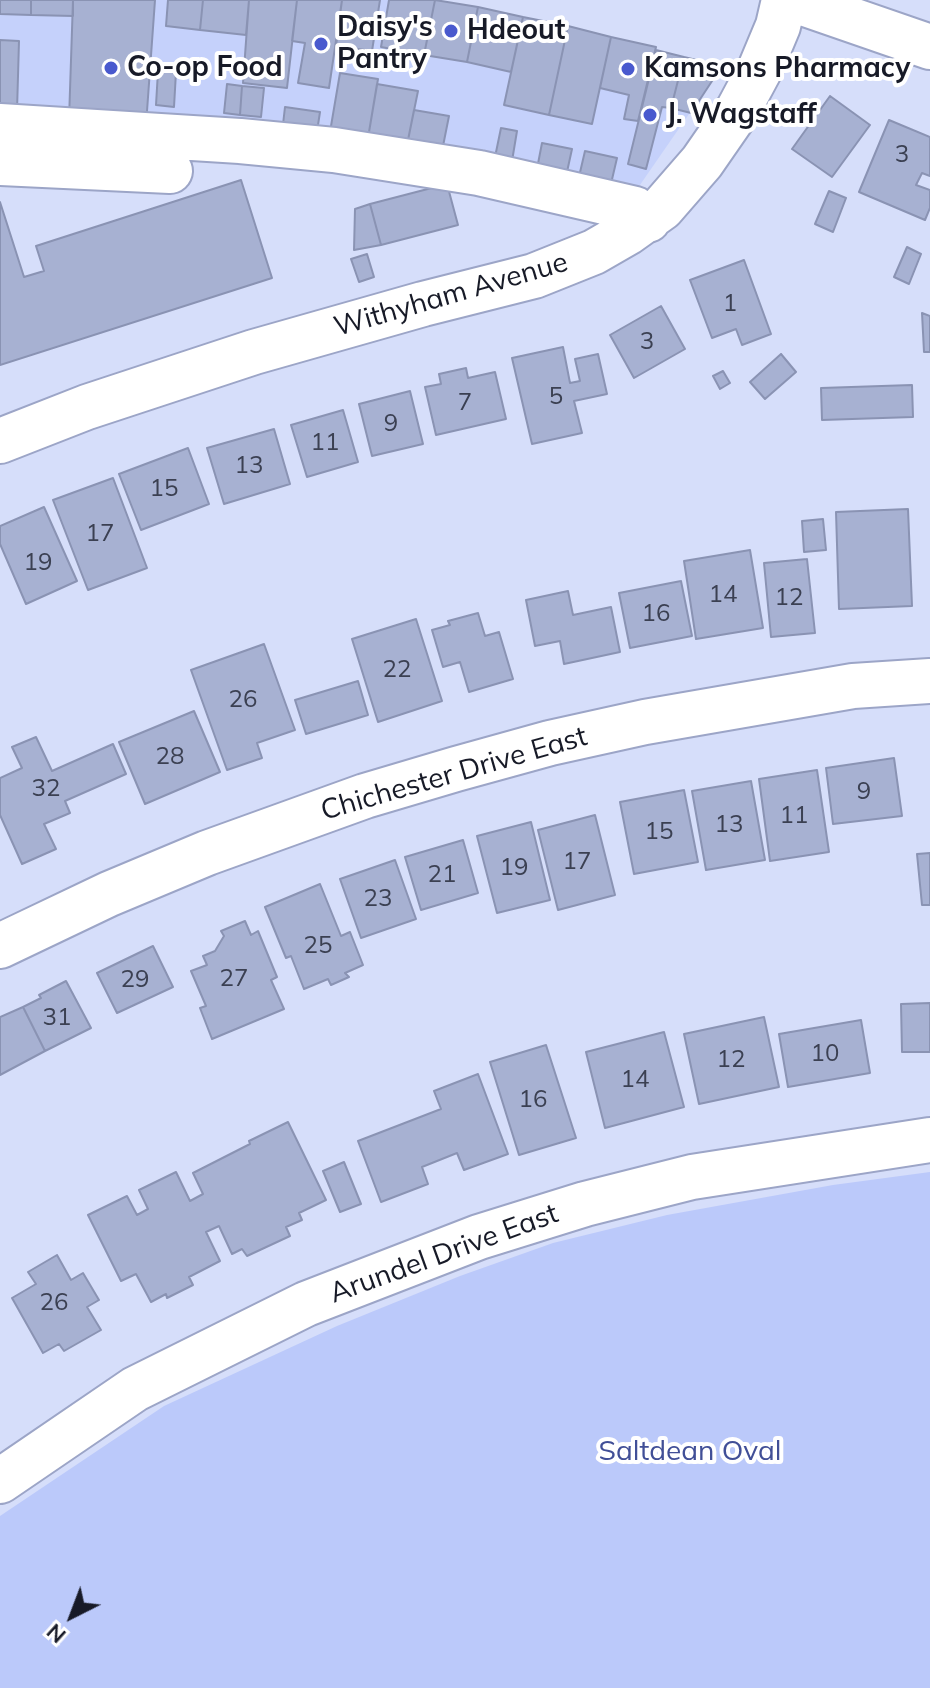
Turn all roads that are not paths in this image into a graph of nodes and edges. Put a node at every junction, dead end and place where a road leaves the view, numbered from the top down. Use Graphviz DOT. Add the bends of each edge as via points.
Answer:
graph roads {
  1 [pos="798,1"];
  2 [pos="930,47"];
  3 [pos="0,126"];
  4 [pos="0,163"];
  5 [pos="170,171"];
  6 [pos="648,220"];
  7 [pos="0,441"];
  8 [pos="930,681"];
  9 [pos="0,946"];
  10 [pos="930,1140"];
  11 [pos="0,1481"];
  1 -- 2 [label="street"];
  1 -- 6 [label="street, Withyham Avenue" via="778,26 738,110 702,162"];
  3 -- 6 [label="street" via="334,150 479,173 635,209"];
  4 -- 5 [label="street"];
  6 -- 7 [label="street, Withyham Avenue" via="594,252 534,276 254,352"];
  8 -- 9 [label="street, Chichester Drive East" via="853,686 645,722 456,769 207,853"];
  10 -- 11 [label="street, Arundel Drive East" via="692,1177 479,1237 306,1304 135,1389"];
}
